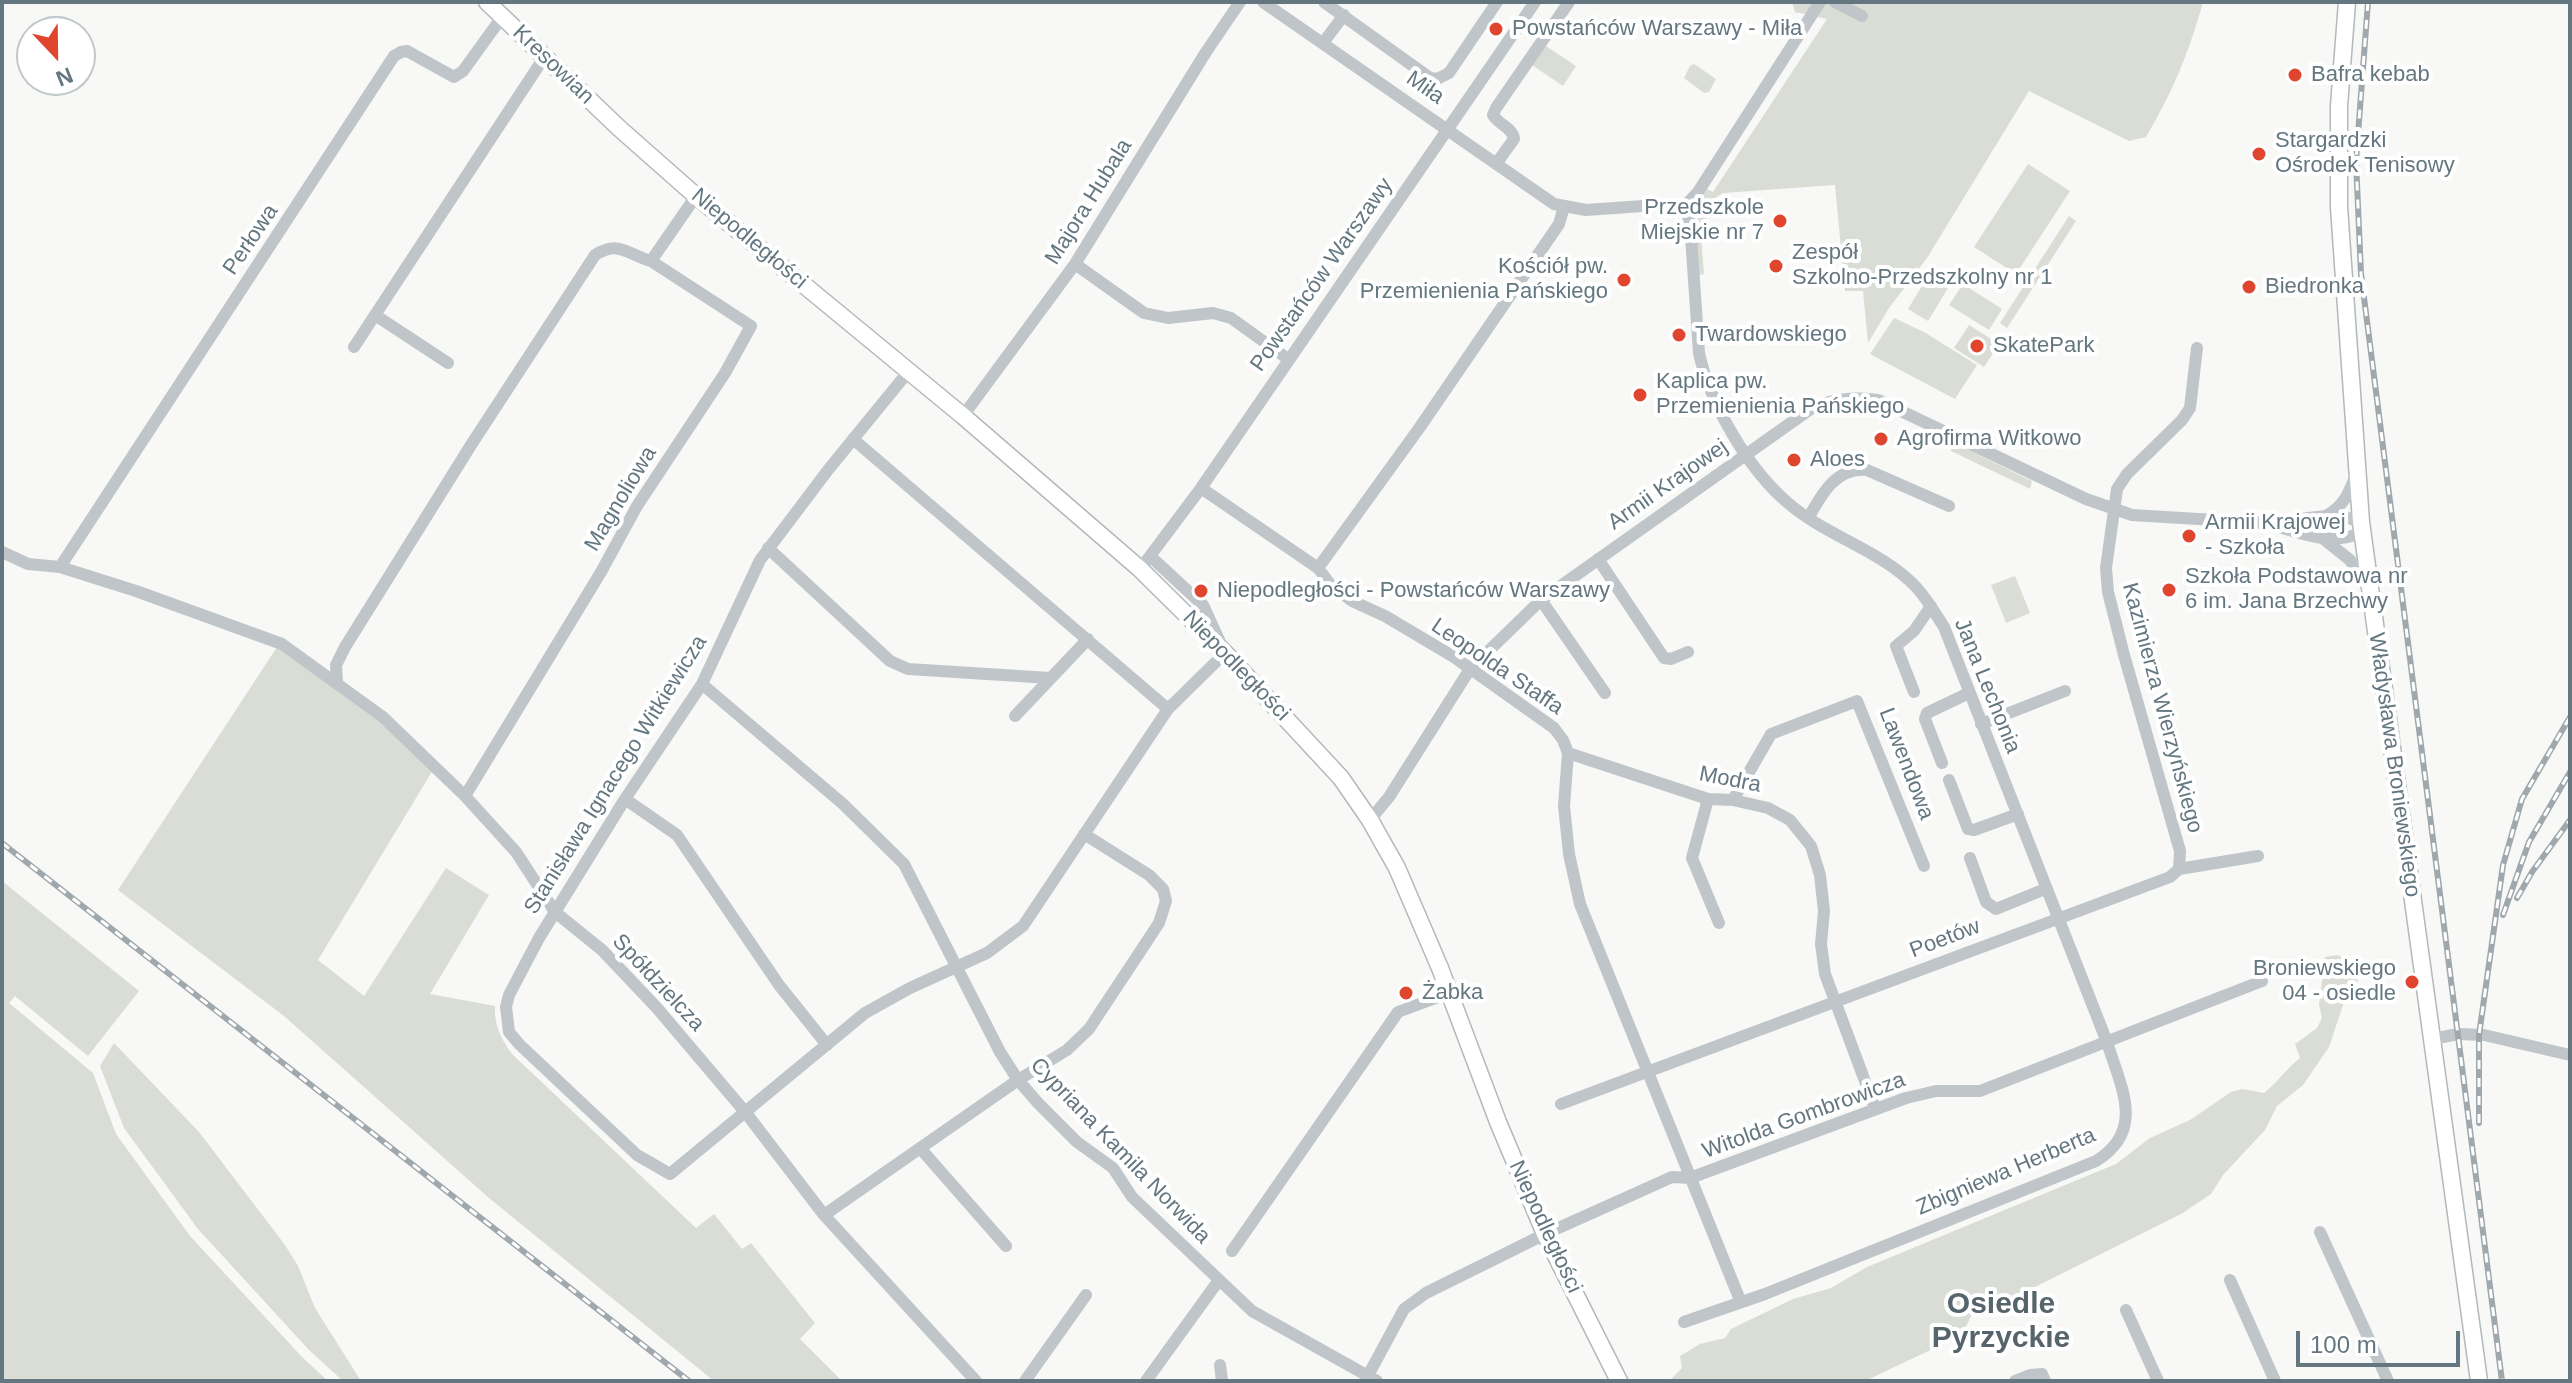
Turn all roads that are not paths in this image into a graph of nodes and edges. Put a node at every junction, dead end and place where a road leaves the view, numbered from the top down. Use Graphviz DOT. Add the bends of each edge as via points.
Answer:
graph roads {
  1 [pos="487,2"];
  2 [pos="1240,2"];
  3 [pos="1263,2"];
  4 [pos="1324,2"];
  5 [pos="1497,2"];
  6 [pos="1535,2"];
  7 [pos="1569,2"];
  8 [pos="1820,2"];
  9 [pos="1835,2"];
  10 [pos="2347,2"];
  11 [pos="1344,15"];
  12 [pos="1862,16"];
  13 [pos="502,17"];
  14 [pos="1323,43"];
  15 [pos="545,56"];
  16 [pos="619,128"];
  17 [pos="1447,130"];
  18 [pos="1496,164"];
  19 [pos="696,196"];
  20 [pos="1564,207"];
  21 [pos="1684,207"];
  22 [pos="651,261"];
  23 [pos="1075,264"];
  24 [pos="375,315"];
  25 [pos="354,347"];
  26 [pos="2197,348"];
  27 [pos="1288,359"];
  28 [pos="448,363"];
  29 [pos="908,372"];
  30 [pos="963,416"];
  31 [pos="853,439"];
  32 [pos="1746,455"];
  33 [pos="2357,472"];
  34 [pos="1201,488"];
  35 [pos="1949,506"];
  36 [pos="2113,509"];
  37 [pos="2326,516"];
  38 [pos="1809,517"];
  39 [pos="2265,523"];
  40 [pos="2362,527"];
  41 [pos="2325,540"];
  42 [pos="768,548"];
  43 [pos="2,552"];
  44 [pos="1598,559"];
  45 [pos="1145,562"];
  46 [pos="60,567"];
  47 [pos="1318,568"];
  48 [pos="2370,593"];
  49 [pos="1541,600"];
  50 [pos="1931,606"];
  51 [pos="1088,639"];
  52 [pos="1688,652"];
  53 [pos="1225,653"];
  54 [pos="1470,669"];
  55 [pos="1050,678"];
  56 [pos="337,683"];
  57 [pos="702,684"];
  58 [pos="2065,691"];
  59 [pos="1914,692"];
  60 [pos="1605,693"];
  61 [pos="1969,693"];
  62 [pos="1168,709"];
  63 [pos="1015,716"];
  64 [pos="1981,724"];
  65 [pos="1568,753"];
  66 [pos="1942,763"];
  67 [pos="1949,780"];
  68 [pos="465,796"];
  69 [pos="625,799"];
  70 [pos="1708,799"];
  71 [pos="1733,800"];
  72 [pos="2018,814"];
  73 [pos="1370,820"];
  74 [pos="1084,834"];
  75 [pos="2258,856"];
  76 [pos="1970,858"];
  77 [pos="1924,866"];
  78 [pos="2179,869"];
  79 [pos="2045,889"];
  80 [pos="555,912"];
  81 [pos="2057,918"];
  82 [pos="1719,923"];
  83 [pos="957,967"];
  84 [pos="2262,981"];
  85 [pos="1449,993"];
  86 [pos="1835,1003"];
  87 [pos="2433,1039"];
  88 [pos="2107,1042"];
  89 [pos="827,1045"];
  90 [pos="2570,1055"];
  91 [pos="1647,1071"];
  92 [pos="1018,1080"];
  93 [pos="1561,1104"];
  94 [pos="1875,1108"];
  95 [pos="746,1113"];
  96 [pos="920,1148"];
  97 [pos="1690,1178"];
  98 [pos="824,1215"];
  99 [pos="2320,1232"];
  100 [pos="1545,1234"];
  101 [pos="1006,1246"];
  102 [pos="1232,1251"];
  103 [pos="1219,1280"];
  104 [pos="2230,1280"];
  105 [pos="1086,1295"];
  106 [pos="1740,1300"];
  107 [pos="2126,1310"];
  108 [pos="1684,1322"];
  109 [pos="1220,1365"];
  110 [pos="1370,1379"];
  111 [pos="976,1381"];
  112 [pos="1025,1381"];
  113 [pos="1146,1381"];
  114 [pos="1222,1381"];
  115 [pos="1619,1381"];
  116 [pos="2015,1381"];
  117 [pos="2045,1381"];
  118 [pos="2158,1381"];
  119 [pos="2275,1381"];
  120 [pos="2388,1381"];
  121 [pos="2479,1381"];
  1 -- 13 [label="street, Kresowian"];
  2 -- 23 [label="street, Majora Hubala"];
  3 -- 14 [label="street, Miła"];
  4 -- 11 [label="street"];
  5 -- 11 [label="street" via="1449,73 1437,79"];
  6 -- 17 [label="street, Powstańców Warszawy"];
  7 -- 18 [label="street" via="1496,108 1493,115 1514,139"];
  8 -- 21 [label="street"];
  9 -- 12 [label="street"];
  10 -- 33 [label="street, Władysława Broniewskiego" via="2339,207"];
  11 -- 14 [label="street"];
  13 -- 15 [label="street, Kresowian"];
  13 -- 46 [label="street, Perłowa" via="454,77 407,51 394,56"];
  14 -- 17 [label="street, Miła"];
  15 -- 16 [label="street, Kresowian"];
  15 -- 24 [label="street"];
  16 -- 19 [label="street, Niepodległości"];
  17 -- 18 [label="street, Miła"];
  17 -- 27 [label="street, Powstańców Warszawy"];
  18 -- 20 [label="street, Miła"];
  19 -- 22 [label="street"];
  19 -- 29 [label="street, Niepodległości"];
  20 -- 21 [label="street"];
  20 -- 47 [label="street" via="1559,224"];
  21 -- 32 [label="street, Jana Lechonia" via="1690,222 1702,371"];
  22 -- 56 [label="street, Magnoliowa" via="618,246 595,255 345,647 336,665"];
  22 -- 68 [label="street, Magnoliowa" via="751,326"];
  23 -- 27 [label="street" via="1144,313 1231,318"];
  23 -- 30 [label="street, Majora Hubala"];
  24 -- 25 [label="street"];
  24 -- 28 [label="street"];
  26 -- 36 [label="street, Kazimierza Wierzyńskiego" via="2190,408 2127,474"];
  27 -- 34 [label="street, Powstańców Warszawy"];
  29 -- 30 [label="street, Niepodległości"];
  29 -- 31 [label="street, Stanisława Ignacego Witkiewicza"];
  30 -- 45 [label="street, Niepodległości"];
  31 -- 42 [label="street, Stanisława Ignacego Witkiewicza"];
  31 -- 51 [label="street"];
  32 -- 36 [label="street, Armii Krajowej" via="1825,402 1878,400"];
  32 -- 38 [label="street, Jana Lechonia" via="1789,505"];
  32 -- 44 [label="street, Armii Krajowej"];
  33 -- 37 [label="street" via="2348,495"];
  33 -- 40 [label="street, Władysława Broniewskiego"];
  34 -- 45 [label="street, Powstańców Warszawy"];
  34 -- 47 [label="street, Leopolda Staffa"];
  35 -- 38 [label="street" via="1854,469 1835,478"];
  36 -- 39 [label="street, Armii Krajowej" via="2132,515"];
  36 -- 78 [label="street, Kazimierza Wierzyńskiego" via="2108,592 2180,851"];
  37 -- 39 [label="street, Armii Krajowej"];
  37 -- 40 [label="street, Armii Krajowej" via="2345,517"];
  38 -- 50 [label="street, Jana Lechonia" via="1892,568"];
  39 -- 41 [label="street, Armii Krajowej"];
  40 -- 41 [label="street, Armii Krajowej" via="2340,540"];
  40 -- 48 [label="street, Władysława Broniewskiego"];
  41 -- 48 [label="street, Armii Krajowej" via="2350,560"];
  42 -- 55 [label="street" via="890,661 908,669"];
  42 -- 57 [label="street, Stanisława Ignacego Witkiewicza"];
  43 -- 46 [label="street, Spółdzielcza" via="28,564"];
  44 -- 49 [label="street, Armii Krajowej"];
  44 -- 52 [label="street" via="1664,658"];
  45 -- 53 [label="street, Niepodległości"];
  46 -- 56 [label="street, Spółdzielcza" via="282,644"];
  47 -- 54 [label="street, Leopolda Staffa" via="1352,601"];
  48 -- 87 [label="street, Władysława Broniewskiego"];
  49 -- 54 [label="street, Armii Krajowej"];
  49 -- 60 [label="street"];
  50 -- 59 [label="street" via="1896,646"];
  50 -- 61 [label="street, Jana Lechonia"];
  51 -- 55 [label="street"];
  51 -- 62 [label="street"];
  53 -- 62 [label="street"];
  53 -- 73 [label="street, Niepodległości" via="1318,751"];
  54 -- 65 [label="street, Leopolda Staffa" via="1554,728"];
  54 -- 73 [label="street, Armii Krajowej"];
  55 -- 63 [label="street"];
  56 -- 68 [label="street, Spółdzielcza" via="383,717"];
  57 -- 69 [label="street, Stanisława Ignacego Witkiewicza"];
  57 -- 83 [label="street, Cypriana Kamila Norwida" via="843,804 904,864"];
  58 -- 64 [label="street"];
  61 -- 64 [label="street, Jana Lechonia"];
  61 -- 66 [label="street" via="1927,713"];
  62 -- 74 [label="street"];
  64 -- 72 [label="street, Jana Lechonia"];
  65 -- 70 [label="street, Modra"];
  65 -- 91 [label="street" via="1564,806 1580,904"];
  67 -- 72 [label="street" via="1968,829"];
  68 -- 80 [label="street, Spółdzielcza" via="516,852"];
  69 -- 80 [label="street, Stanisława Ignacego Witkiewicza"];
  69 -- 89 [label="street" via="677,835 779,985"];
  70 -- 71 [label="street, Modra"];
  70 -- 82 [label="street" via="1692,858"];
  71 -- 77 [label="street, Lawendowa" via="1771,734 1857,701"];
  71 -- 86 [label="street, Modra" via="1768,808 1790,820 1811,846 1824,911 1825,974"];
  72 -- 79 [label="street, Jana Lechonia"];
  73 -- 85 [label="street, Niepodległości" via="1397,868"];
  74 -- 83 [label="street" via="1023,926"];
  74 -- 92 [label="street" via="1149,875 1163,889 1166,901 1159,923 1089,1029 1067,1050"];
  75 -- 78 [label="street, Poetów"];
  76 -- 79 [label="street" via="1986,902 1996,909"];
  78 -- 81 [label="street, Poetów" via="2170,877"];
  79 -- 81 [label="street, Jana Lechonia"];
  80 -- 95 [label="street, Spółdzielcza" via="611,959"];
  80 -- 95 [label="street, Stanisława Ignacego Witkiewicza" via="509,995 505,1018 509,1032 545,1070 637,1155 670,1174"];
  81 -- 86 [label="street, Poetów"];
  81 -- 88 [label="street, Zbigniewa Herberta"];
  83 -- 89 [label="street" via="865,1013"];
  83 -- 92 [label="street, Cypriana Kamila Norwida"];
  84 -- 88 [label="street, Witolda Gombrowicza"];
  85 -- 100 [label="street, Niepodległości"];
  85 -- 102 [label="street" via="1398,1012"];
  86 -- 91 [label="street, Poetów"];
  86 -- 94 [label="street"];
  87 -- 90 [label="street" via="2484,1035"];
  87 -- 121 [label="street, Władysława Broniewskiego"];
  88 -- 94 [label="street, Witolda Gombrowicza" via="1980,1091 1936,1091"];
  88 -- 106 [label="street, Zbigniewa Herberta" via="2128,1112 2116,1145 2103,1157"];
  89 -- 95 [label="street"];
  91 -- 93 [label="street"];
  91 -- 97 [label="street"];
  92 -- 96 [label="street"];
  92 -- 103 [label="street, Cypriana Kamila Norwida" via="1077,1142 1113,1168 1132,1197"];
  94 -- 97 [label="street, Witolda Gombrowicza"];
  95 -- 98 [label="street, Spółdzielcza"];
  96 -- 98 [label="street"];
  96 -- 101 [label="street"];
  97 -- 100 [label="street, Witolda Gombrowicza" via="1672,1177"];
  97 -- 106 [label="street"];
  98 -- 111 [label="street, Spółdzielcza"];
  99 -- 120 [label="street"];
  100 -- 110 [label="street, Witolda Gombrowicza" via="1404,1309"];
  100 -- 115 [label="street, Niepodległości"];
  103 -- 110 [label="street, Cypriana Kamila Norwida" via="1252,1311"];
  103 -- 113 [label="street"];
  104 -- 119 [label="street"];
  105 -- 112 [label="street"];
  106 -- 108 [label="street, Zbigniewa Herberta"];
  107 -- 118 [label="street"];
  109 -- 114 [label="street"];
  116 -- 117 [label="street" via="2042,1374"];
}
